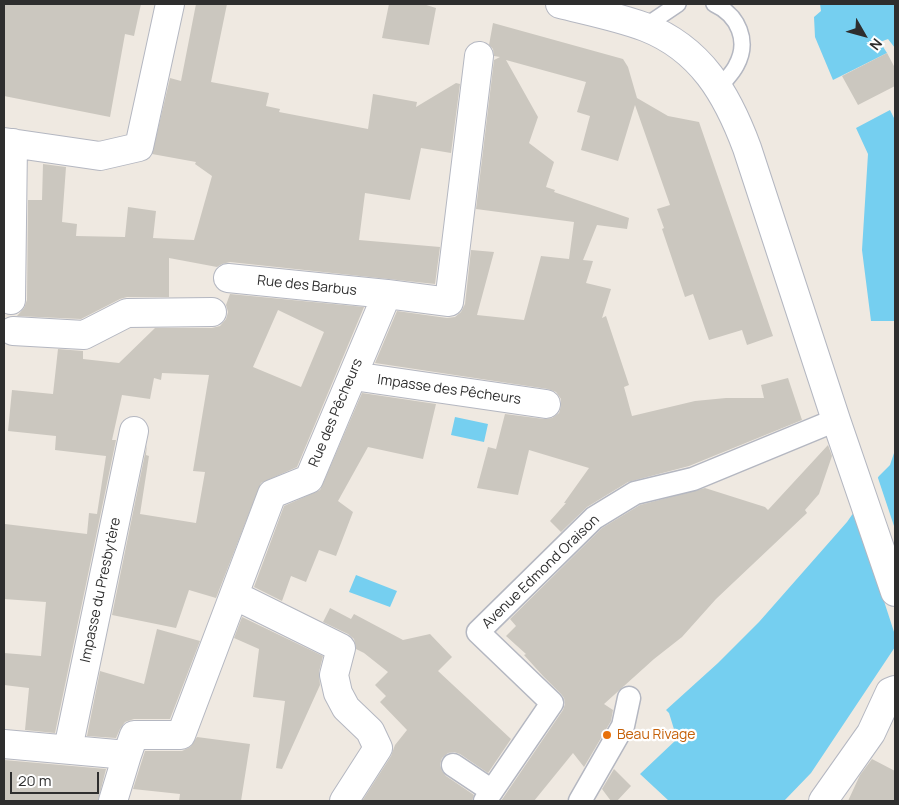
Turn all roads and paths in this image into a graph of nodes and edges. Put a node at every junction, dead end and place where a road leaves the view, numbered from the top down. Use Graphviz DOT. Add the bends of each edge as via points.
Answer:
graph roads {
  1 [pos="170,4"];
  2 [pos="560,4"];
  3 [pos="678,4"];
  4 [pos="714,4"];
  5 [pos="644,27"];
  6 [pos="479,56"];
  7 [pos="719,88"];
  8 [pos="9,142"];
  9 [pos="228,278"];
  10 [pos="387,294"];
  11 [pos="11,300"];
  12 [pos="212,312"];
  13 [pos="13,331"];
  14 [pos="353,376"];
  15 [pos="546,404"];
  16 [pos="836,420"];
  17 [pos="134,431"];
  18 [pos="895,592"];
  19 [pos="234,594"];
  20 [pos="895,690"];
  21 [pos="629,698"];
  22 [pos="4,744"];
  23 [pos="68,749"];
  24 [pos="127,755"];
  25 [pos="453,765"];
  26 [pos="488,796"];
  27 [pos="113,801"];
  28 [pos="344,801"];
  29 [pos="580,801"];
  30 [pos="824,801"];
  1 -- 8 [label="street" via="140,147 100,156"];
  2 -- 5 [label="street"];
  3 -- 5 [label="lane"];
  4 -- 7 [label="lane" via="725,9 740,32 741,49 736,66"];
  5 -- 7 [label="street" via="688,52 706,69"];
  6 -- 10 [label="street" via="449,302"];
  7 -- 16 [label="street" via="736,118 747,148"];
  8 -- 11 [label="street"];
  9 -- 10 [label="street, Rue des Barbus"];
  10 -- 14 [label="street, Rue des Pêcheurs"];
  12 -- 13 [label="street" via="127,312 84,335"];
  14 -- 15 [label="street, Impasse des Pêcheurs"];
  14 -- 19 [label="street, Rue des Pêcheurs" via="309,479 272,494"];
  16 -- 18 [label="street"];
  16 -- 26 [label="street, Avenue Edmond Oraison" via="693,478 635,493 594,518 478,632 552,703"];
  17 -- 23 [label="street, Impasse du Presbytère"];
  19 -- 24 [label="street, Rue des Pêcheurs" via="181,735 134,735"];
  19 -- 28 [label="street" via="341,648 334,675 338,693 346,708 370,731 378,748"];
  20 -- 30 [label="street" via="890,692 871,733"];
  21 -- 29 [label="street" via="623,726"];
  22 -- 23 [label="street"];
  23 -- 24 [label="street"];
  24 -- 27 [label="street"];
  25 -- 26 [label="street"];
}
